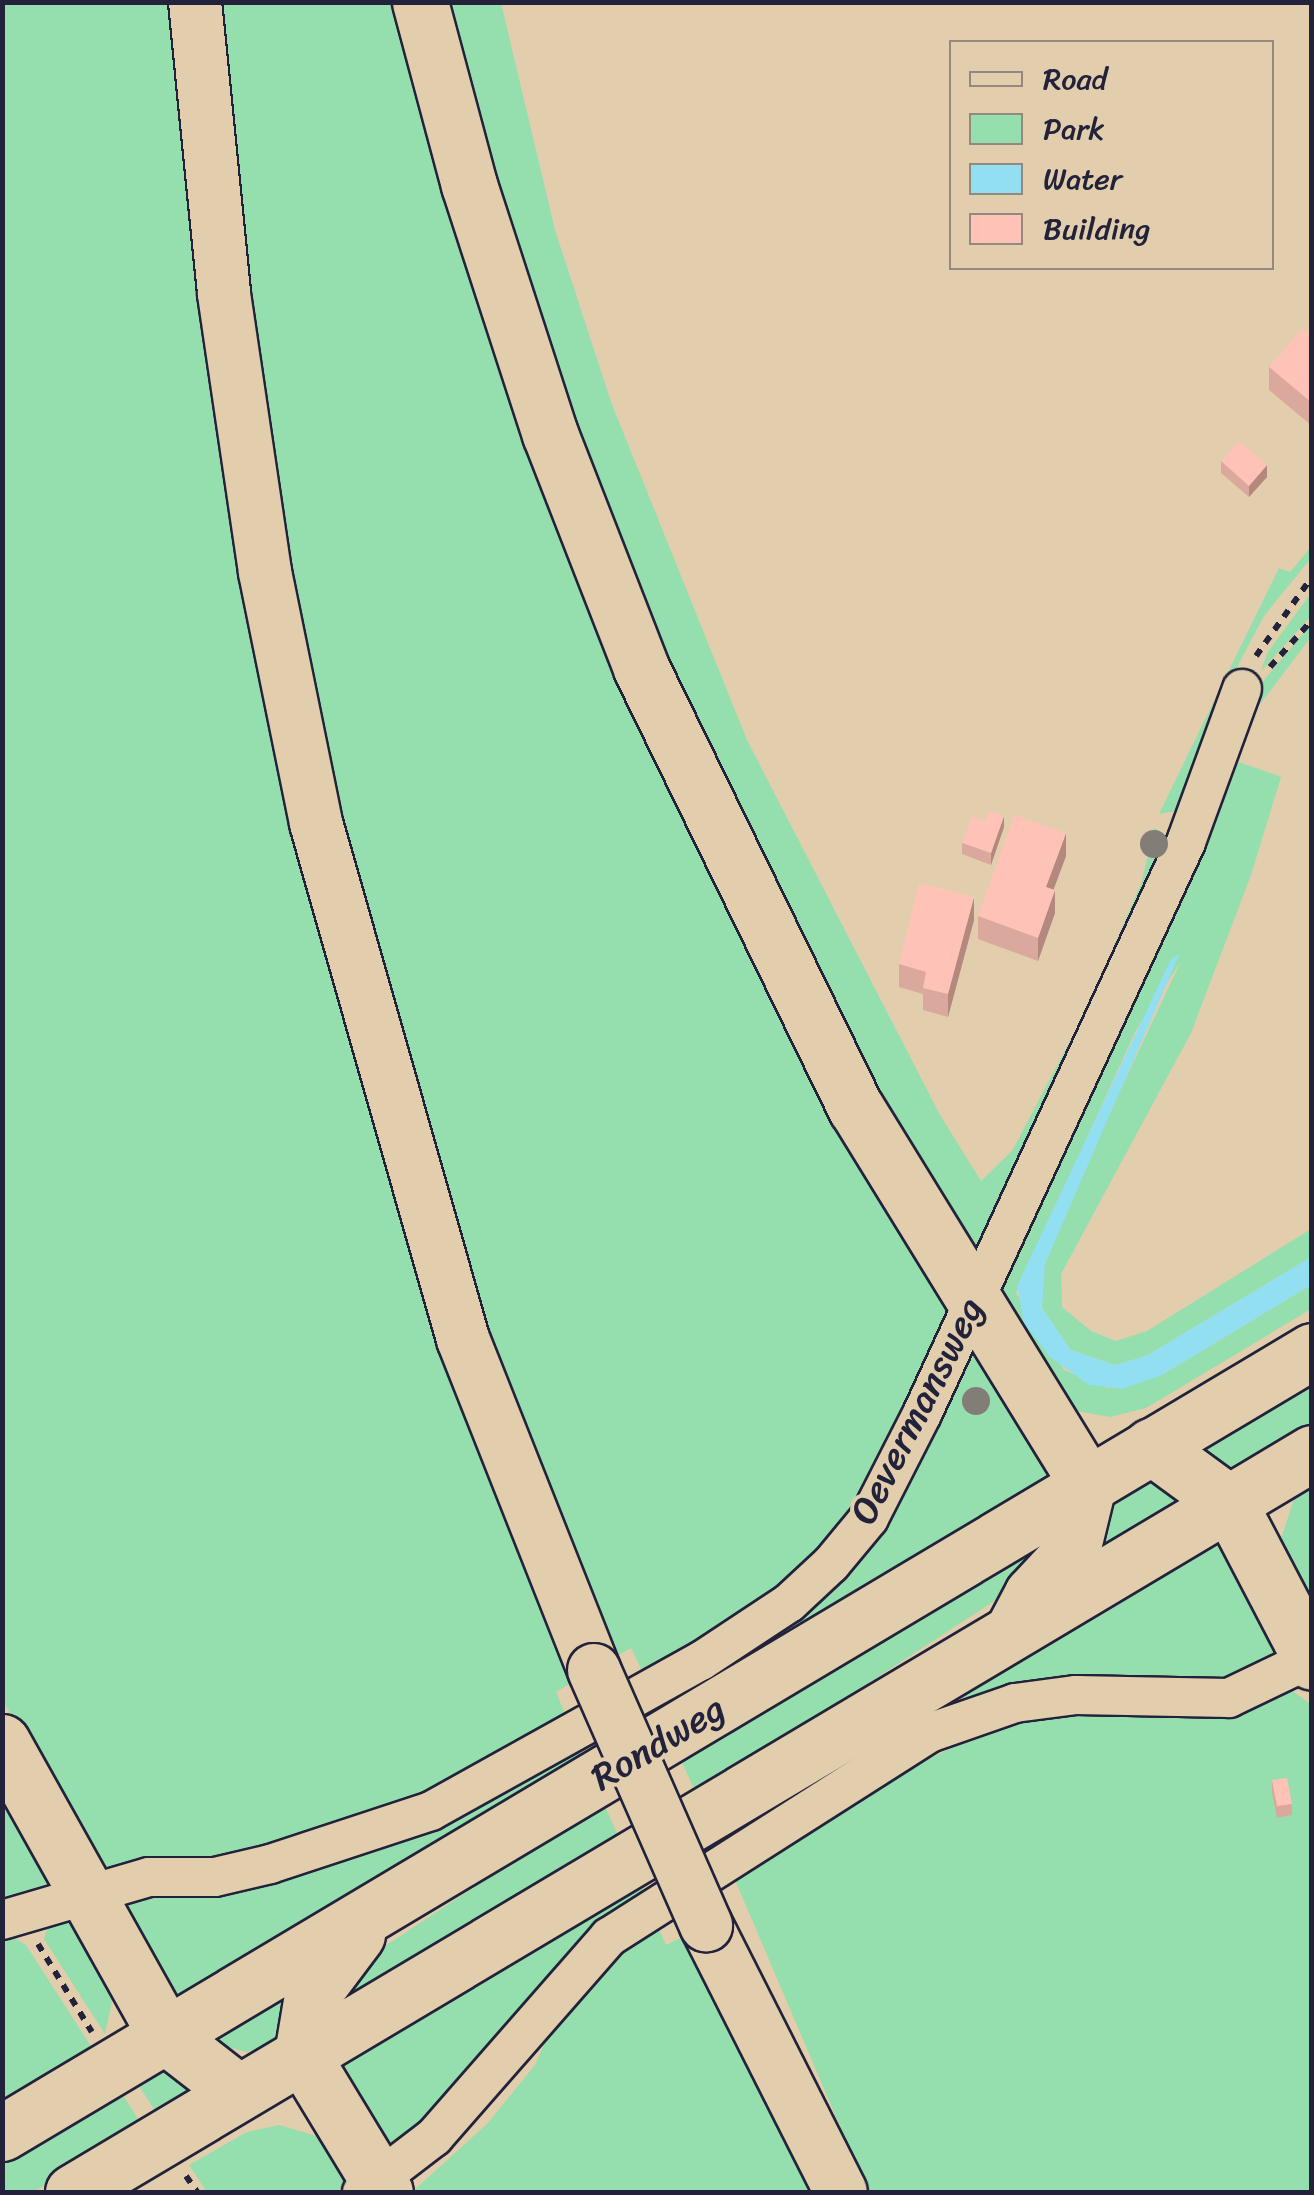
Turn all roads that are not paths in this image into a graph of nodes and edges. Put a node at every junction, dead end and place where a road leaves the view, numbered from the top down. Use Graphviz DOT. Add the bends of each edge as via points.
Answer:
graph roads {
  1 [pos="195,2"];
  2 [pos="420,2"];
  3 [pos="1242,690"];
  4 [pos="972,1305"];
  5 [pos="1312,1351"];
  6 [pos="1150,1446"];
  7 [pos="1312,1454"];
  8 [pos="1088,1485"];
  9 [pos="1230,1503"];
  10 [pos="1014,1628"];
  11 [pos="1311,1660"];
  12 [pos="2,1742"];
  13 [pos="87,1896"];
  14 [pos="367,1918"];
  15 [pos="2,1920"];
  16 [pos="166,2036"];
  17 [pos="302,2055"];
  18 [pos="238,2092"];
  19 [pos="2,2133"];
  20 [pos="375,2189"];
  21 [pos="73,2192"];
  22 [pos="841,2192"];
  1 -- 22 [label="main road, bridge" via="246,442 316,824 463,1339 594,1670 706,1925"];
  2 -- 4 [label="main road" via="469,184 550,434 642,668 856,1108"];
  3 -- 4 [label="street, Oevermansweg" via="1186,842"];
  4 -- 8 [label="main road"];
  4 -- 13 [label="street, Oevermansweg" via="869,1518 831,1564 744,1634 431,1810 270,1864 214,1877 148,1877"];
  5 -- 6 [label="main road, Rondweg"];
  6 -- 8 [label="main road, Rondweg"];
  6 -- 9 [label="main road"];
  7 -- 9 [label="main road"];
  8 -- 10 [label="main road" via="1072,1551 1032,1594"];
  8 -- 14 [label="main road, Rondweg"];
  9 -- 10 [label="main road"];
  9 -- 11 [label="main road"];
  10 -- 17 [label="main road"];
  11 -- 20 [label="street" via="1229,1698 1076,1694 1014,1703 929,1734 609,1937 498,2071"];
  12 -- 13 [label="main road"];
  13 -- 15 [label="street, Oevermansweg"];
  13 -- 16 [label="main road"];
  14 -- 16 [label="main road, Rondweg"];
  14 -- 17 [label="main road" via="312,1994"];
  16 -- 18 [label="main road"];
  16 -- 19 [label="main road, Rondweg"];
  17 -- 18 [label="main road"];
  17 -- 20 [label="main road"];
  18 -- 21 [label="main road"];
}
